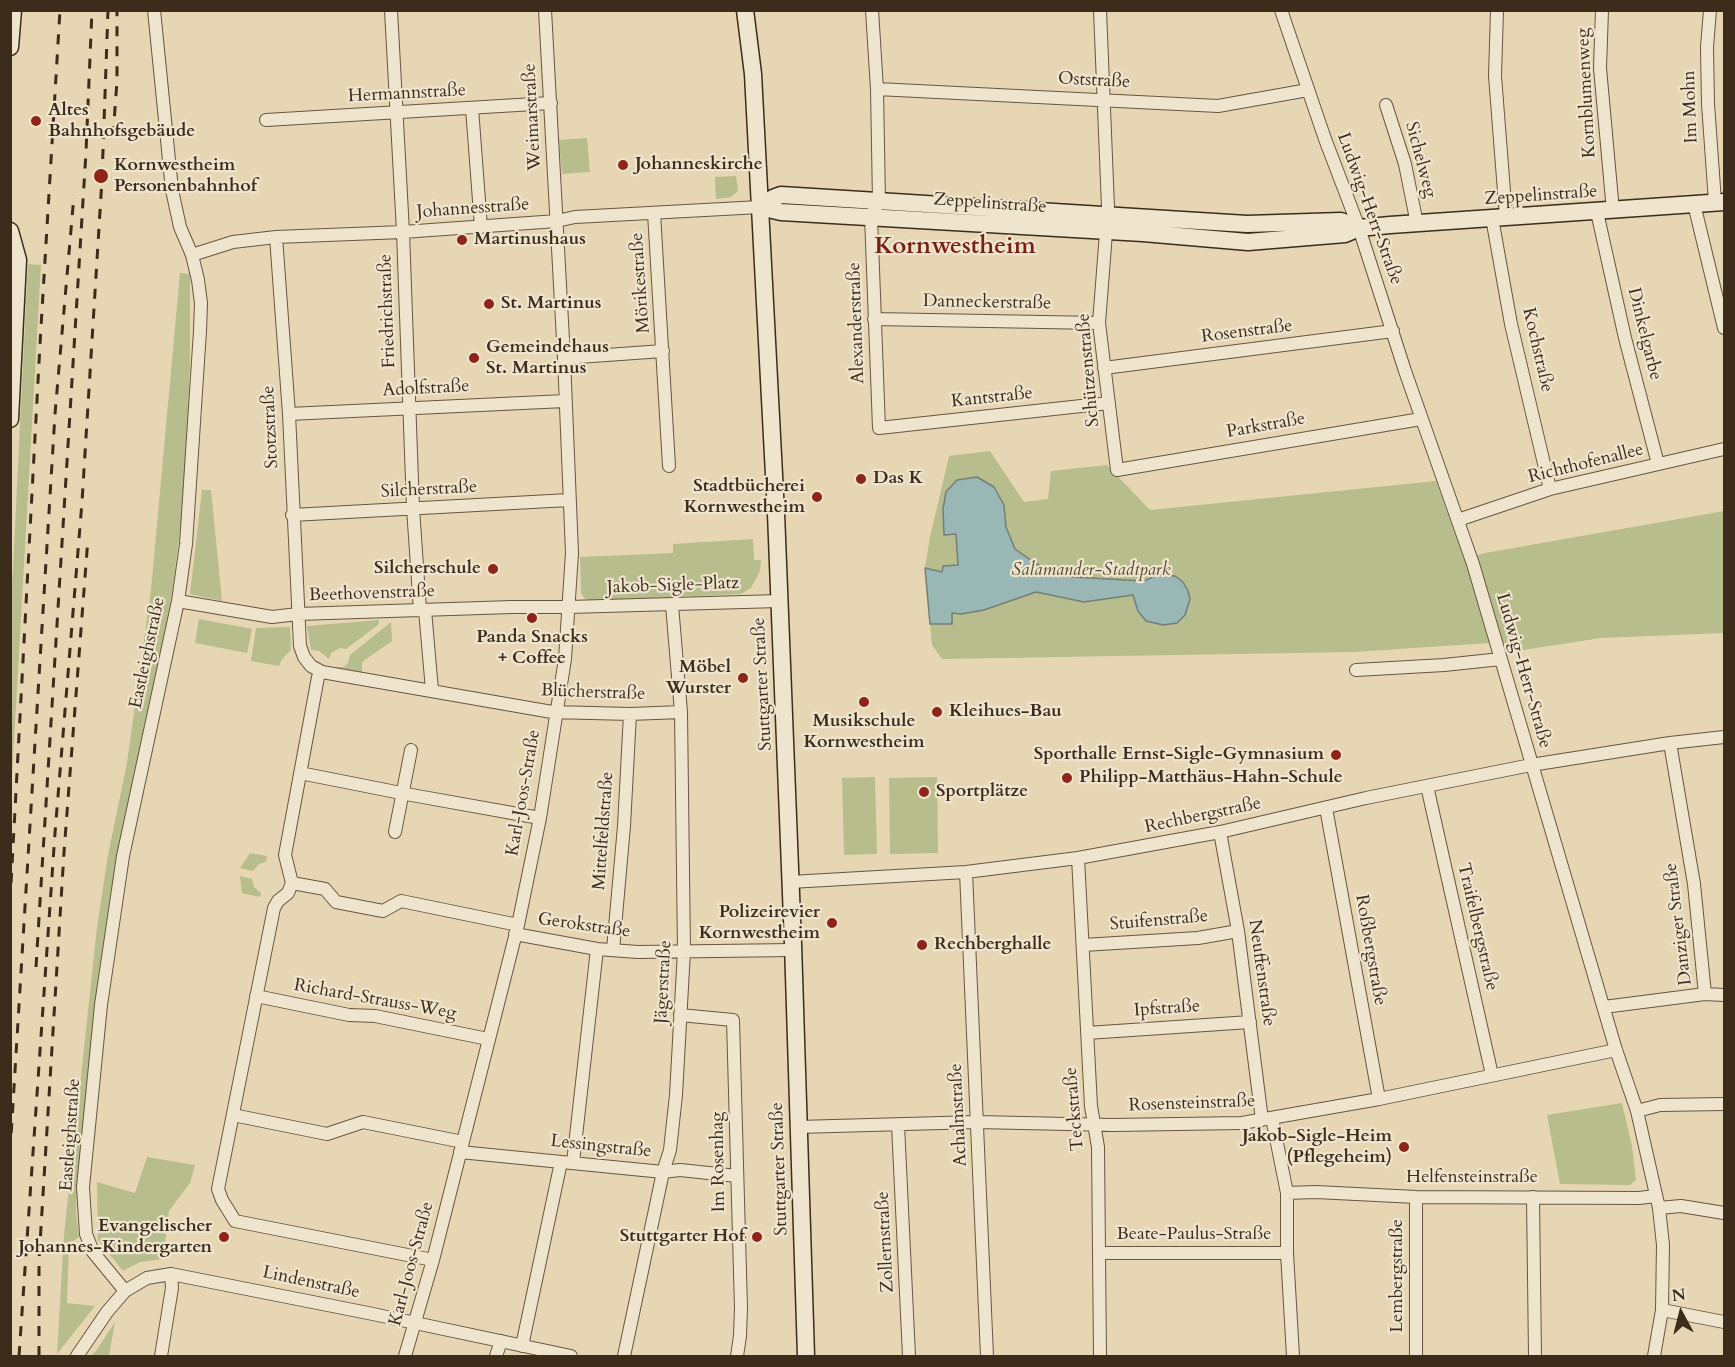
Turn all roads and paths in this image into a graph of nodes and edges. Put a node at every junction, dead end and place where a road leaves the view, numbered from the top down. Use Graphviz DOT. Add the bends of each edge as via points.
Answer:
graph roads {
  1 [pos="13,10"];
  2 [pos="154,10"];
  3 [pos="391,10"];
  4 [pos="545,10"];
  5 [pos="745,10"];
  6 [pos="872,10"];
  7 [pos="1100,10"];
  8 [pos="1281,10"];
  9 [pos="1497,10"];
  10 [pos="1602,10"];
  11 [pos="1710,10"];
  12 [pos="10,47"];
  13 [pos="877,89"];
  14 [pos="1308,90"];
  15 [pos="1104,100"];
  16 [pos="551,103"];
  17 [pos="1386,105"];
  18 [pos="472,108"];
  19 [pos="396,112"];
  20 [pos="266,120"];
  21 [pos="1720,202"];
  22 [pos="1694,204"];
  23 [pos="760,207"];
  24 [pos="875,209"];
  25 [pos="1605,211"];
  26 [pos="654,213"];
  27 [pos="1499,218"];
  28 [pos="557,221"];
  29 [pos="1107,224"];
  30 [pos="1417,224"];
  31 [pos="481,227"];
  32 [pos="1359,228"];
  33 [pos="10,231"];
  34 [pos="403,232"];
  35 [pos="276,237"];
  36 [pos="192,255"];
  37 [pos="874,319"];
  38 [pos="1099,323"];
  39 [pos="1725,328"];
  40 [pos="1393,331"];
  41 [pos="663,351"];
  42 [pos="564,358"];
  43 [pos="1104,368"];
  44 [pos="565,401"];
  45 [pos="1109,404"];
  46 [pos="409,407"];
  47 [pos="289,414"];
  48 [pos="10,418"];
  49 [pos="1421,418"];
  50 [pos="879,428"];
  51 [pos="1725,449"];
  52 [pos="1658,464"];
  53 [pos="669,466"];
  54 [pos="1117,470"];
  55 [pos="1550,489"];
  56 [pos="568,500"];
  57 [pos="413,508"];
  58 [pos="292,515"];
  59 [pos="1458,520"];
  60 [pos="178,601"];
  61 [pos="779,601"];
  62 [pos="672,605"];
  63 [pos="569,607"];
  64 [pos="423,610"];
  65 [pos="298,614"];
  66 [pos="1501,659"];
  67 [pos="1356,670"];
  68 [pos="318,677"];
  69 [pos="432,690"];
  70 [pos="556,712"];
  71 [pos="681,712"];
  72 [pos="630,714"];
  73 [pos="1725,737"];
  74 [pos="1670,742"];
  75 [pos="411,750"];
  76 [pos="1531,765"];
  77 [pos="300,773"];
  78 [pos="1427,786"];
  79 [pos="401,794"];
  80 [pos="1326,808"];
  81 [pos="540,818"];
  82 [pos="395,832"];
  83 [pos="1220,832"];
  84 [pos="1078,858"];
  85 [pos="966,872"];
  86 [pos="790,882"];
  87 [pos="292,883"];
  88 [pos="516,930"];
  89 [pos="1238,931"];
  90 [pos="1083,945"];
  91 [pos="597,949"];
  92 [pos="613,950"];
  93 [pos="793,950"];
  94 [pos="684,951"];
  95 [pos="1705,994"];
  96 [pos="1725,995"];
  97 [pos="256,996"];
  98 [pos="1604,1007"];
  99 [pos="680,1015"];
  100 [pos="1250,1022"];
  101 [pos="1087,1033"];
  102 [pos="488,1039"];
  103 [pos="1616,1050"];
  104 [pos="1492,1075"];
  105 [pos="1379,1099"];
  106 [pos="1725,1104"];
  107 [pos="1637,1111"];
  108 [pos="233,1115"];
  109 [pos="1267,1119"];
  110 [pos="977,1122"];
  111 [pos="1094,1124"];
  112 [pos="898,1125"];
  113 [pos="798,1127"];
  114 [pos="462,1147"];
  115 [pos="567,1162"];
  116 [pos="663,1172"];
  117 [pos="737,1176"];
  118 [pos="1287,1194"];
  119 [pos="1416,1197"];
  120 [pos="1533,1197"];
  121 [pos="1658,1202"];
  122 [pos="1725,1213"];
  123 [pos="1100,1253"];
  124 [pos="1287,1253"];
  125 [pos="433,1260"];
  126 [pos="171,1274"];
  127 [pos="125,1291"];
  128 [pos="1662,1310"];
  129 [pos="1725,1322"];
  130 [pos="415,1323"];
  131 [pos="501,1341"];
  132 [pos="522,1346"];
  133 [pos="77,1356"];
  134 [pos="161,1356"];
  135 [pos="405,1356"];
  136 [pos="496,1356"];
  137 [pos="571,1356"];
  138 [pos="624,1356"];
  139 [pos="737,1356"];
  140 [pos="806,1356"];
  141 [pos="909,1356"];
  142 [pos="987,1356"];
  143 [pos="1100,1356"];
  144 [pos="1293,1356"];
  145 [pos="1416,1356"];
  146 [pos="1535,1356"];
  147 [pos="1653,1356"];
  1 -- 12 [label="main road"];
  2 -- 36 [label="street, Eastleighstraße" via="173,199"];
  3 -- 19 [label="street, Friedrichstraße"];
  4 -- 16 [label="street, Weimarstraße"];
  5 -- 23 [label="main road, Stuttgarter Straße" via="753,74"];
  6 -- 13 [label="street, Alexanderstraße"];
  7 -- 15 [label="street, Schützenstraße"];
  8 -- 14 [label="street, Ludwig-Herr-Straße"];
  9 -- 27 [label="street, Kochstraße"];
  10 -- 25 [label="street, Kornblumenweg"];
  11 -- 21 [label="street, Im Mohn" via="1708,104"];
  13 -- 15 [label="street, Oststraße"];
  13 -- 24 [label="street, Alexanderstraße"];
  14 -- 15 [label="street, Oststraße" via="1218,106"];
  14 -- 32 [label="street, Ludwig-Herr-Straße"];
  15 -- 29 [label="street, Schützenstraße"];
  16 -- 18 [label="street, Hermannstraße"];
  16 -- 28 [label="street, Weimarstraße"];
  17 -- 30 [label="street, Sichelweg" via="1405,164"];
  18 -- 19 [label="street, Hermannstraße"];
  18 -- 31 [label="street"];
  19 -- 20 [label="street, Hermannstraße"];
  19 -- 34 [label="street, Friedrichstraße"];
  21 -- 22 [label="main road, Zeppelinstraße"];
  22 -- 25 [label="main road, Zeppelinstraße"];
  22 -- 39 [label="street"];
  23 -- 24 [label="main road, Zeppelinstraße" via="781,195"];
  23 -- 26 [label="street, Johannesstraße"];
  23 -- 61 [label="main road, Stuttgarter Straße"];
  24 -- 29 [label="main road, Zeppelinstraße"];
  24 -- 37 [label="street, Alexanderstraße"];
  25 -- 27 [label="main road, Zeppelinstraße"];
  25 -- 52 [label="street, Dinkelgarbe" via="1625,338"];
  26 -- 28 [label="street, Johannesstraße"];
  26 -- 41 [label="street, Mörikestraße"];
  27 -- 30 [label="main road, Zeppelinstraße"];
  27 -- 55 [label="street, Kochstraße" via="1511,324"];
  28 -- 31 [label="street, Johannesstraße"];
  28 -- 42 [label="street, Karl-Joos-Straße"];
  29 -- 32 [label="main road, Zeppelinstraße" via="1341,221"];
  29 -- 38 [label="street, Schützenstraße"];
  30 -- 32 [label="main road, Zeppelinstraße"];
  31 -- 34 [label="street, Johannesstraße"];
  32 -- 40 [label="street, Ludwig-Herr-Straße"];
  33 -- 48 [label="main road" via="18,261"];
  34 -- 35 [label="street, Johannesstraße"];
  34 -- 46 [label="street, Friedrichstraße"];
  35 -- 36 [label="street, Johannesstraße" via="233,242"];
  35 -- 47 [label="street, Stotzstraße"];
  36 -- 60 [label="street, Eastleighstraße" via="201,303 200,331 186,544"];
  37 -- 38 [label="street, Danneckerstraße"];
  37 -- 50 [label="street, Alexanderstraße"];
  38 -- 43 [label="street, Schützenstraße"];
  40 -- 43 [label="street, Rosenstraße"];
  40 -- 49 [label="street, Ludwig-Herr-Straße"];
  41 -- 42 [label="street, Mörikestraße"];
  41 -- 53 [label="street, Mörikestraße"];
  42 -- 44 [label="street, Karl-Joos-Straße"];
  43 -- 45 [label="street, Schützenstraße"];
  44 -- 46 [label="street, Adolfstraße"];
  44 -- 56 [label="street, Karl-Joos-Straße"];
  45 -- 50 [label="street, Kantstraße"];
  45 -- 54 [label="street, Schützenstraße"];
  46 -- 47 [label="street, Adolfstraße"];
  46 -- 57 [label="street, Friedrichstraße"];
  47 -- 58 [label="street, Stotzstraße"];
  49 -- 54 [label="street, Parkstraße"];
  49 -- 59 [label="street, Ludwig-Herr-Straße"];
  51 -- 52 [label="street, Richthofenallee"];
  52 -- 55 [label="street, Richthofenallee"];
  55 -- 59 [label="street, Richthofenallee"];
  56 -- 57 [label="street, Silcherstraße"];
  56 -- 63 [label="street, Karl-Joos-Straße" via="572,553"];
  57 -- 58 [label="street, Silcherstraße"];
  57 -- 64 [label="street, Friedrichstraße"];
  58 -- 65 [label="street, Stotzstraße"];
  59 -- 66 [label="street, Ludwig-Herr-Straße"];
  60 -- 65 [label="street, Beethovenstraße" via="272,617"];
  60 -- 127 [label="street, Eastleighstraße" via="123,856 101,1005 83,1187 86,1234 93,1252"];
  61 -- 62 [label="street, Jakob-Sigle-Platz"];
  61 -- 86 [label="main road, Stuttgarter Straße"];
  62 -- 63 [label="street, Jakob-Sigle-Platz"];
  62 -- 71 [label="street, Jägerstraße"];
  63 -- 64 [label="street, Beethovenstraße"];
  63 -- 70 [label="street, Karl-Joos-Straße" via="566,659"];
  64 -- 65 [label="street, Beethovenstraße"];
  64 -- 69 [label="street, Friedrichstraße"];
  65 -- 69 [label="street, Blücherstraße" via="300,646 311,666 322,672"];
  66 -- 67 [label="street"];
  66 -- 76 [label="street, Ludwig-Herr-Straße"];
  68 -- 77 [label="street"];
  69 -- 70 [label="street, Blücherstraße"];
  70 -- 72 [label="street, Blücherstraße"];
  70 -- 81 [label="street, Karl-Joos-Straße"];
  71 -- 72 [label="street, Blücherstraße"];
  71 -- 94 [label="street, Jägerstraße"];
  72 -- 92 [label="street, Mittelfeldstraße"];
  73 -- 74 [label="street, Rechbergstraße"];
  74 -- 76 [label="street, Rechbergstraße"];
  74 -- 95 [label="street, Danziger Straße" via="1694,884"];
  75 -- 79 [label="street"];
  76 -- 78 [label="street, Rechbergstraße"];
  76 -- 98 [label="street, Ludwig-Herr-Straße"];
  77 -- 79 [label="street"];
  77 -- 87 [label="street" via="285,855"];
  78 -- 80 [label="street, Rechbergstraße"];
  78 -- 104 [label="street, Traifelbergstraße"];
  79 -- 81 [label="street"];
  79 -- 82 [label="street"];
  80 -- 83 [label="street, Rechbergstraße"];
  80 -- 105 [label="street, Roßbergstraße"];
  81 -- 88 [label="street, Karl-Joos-Straße"];
  83 -- 84 [label="street, Rechbergstraße"];
  83 -- 89 [label="street, Neuffenstraße"];
  84 -- 85 [label="street, Rechbergstraße"];
  84 -- 90 [label="street, Teckstraße"];
  85 -- 86 [label="street, Rechbergstraße"];
  85 -- 110 [label="street, Achalmstraße"];
  86 -- 93 [label="main road, Stuttgarter Straße"];
  87 -- 88 [label="street, Gerokstraße" via="325,889 336,902 383,911 401,901"];
  87 -- 97 [label="street" via="274,908"];
  88 -- 91 [label="street, Gerokstraße"];
  88 -- 102 [label="street, Karl-Joos-Straße"];
  89 -- 90 [label="street, Stuifenstraße" via="1198,938"];
  89 -- 100 [label="street, Neuffenstraße"];
  90 -- 101 [label="street, Teckstraße"];
  91 -- 92 [label="street, Gerokstraße"];
  91 -- 115 [label="street"];
  92 -- 94 [label="street, Gerokstraße"];
  93 -- 94 [label="street, Gerokstraße"];
  93 -- 113 [label="main road, Stuttgarter Straße"];
  94 -- 99 [label="street, Jägerstraße"];
  95 -- 96 [label="street"];
  95 -- 98 [label="street"];
  97 -- 102 [label="street, Richard-Strauss-Weg"];
  97 -- 108 [label="street"];
  98 -- 103 [label="street, Ludwig-Herr-Straße"];
  99 -- 116 [label="street, Jägerstraße" via="676,1095 670,1150"];
  99 -- 117 [label="street, Im Rosenhag" via="733,1020"];
  100 -- 101 [label="street, Ipfstraße"];
  100 -- 109 [label="street, Neuffenstraße"];
  101 -- 111 [label="street, Teckstraße"];
  102 -- 114 [label="street, Karl-Joos-Straße"];
  103 -- 104 [label="street, Rosensteinstraße"];
  103 -- 107 [label="street, Ludwig-Herr-Straße"];
  104 -- 105 [label="street, Rosensteinstraße"];
  105 -- 109 [label="street, Rosensteinstraße"];
  106 -- 107 [label="street" via="1660,1105"];
  107 -- 121 [label="street, Ludwig-Herr-Straße"];
  108 -- 114 [label="street, Lessingstraße" via="327,1134 363,1122"];
  108 -- 125 [label="street" via="218,1189 235,1221"];
  109 -- 111 [label="street, Rosensteinstraße" via="1221,1124"];
  109 -- 118 [label="street, Neuffenstraße"];
  110 -- 111 [label="street, Rosensteinstraße"];
  110 -- 112 [label="street, Rosensteinstraße"];
  110 -- 142 [label="street, Achalmstraße"];
  111 -- 123 [label="street, Teckstraße"];
  112 -- 113 [label="street, Rosensteinstraße"];
  112 -- 141 [label="street, Zollernstraße"];
  113 -- 140 [label="main road, Stuttgarter Straße"];
  114 -- 115 [label="street, Lessingstraße"];
  114 -- 125 [label="street, Karl-Joos-Straße"];
  115 -- 116 [label="street, Lessingstraße"];
  115 -- 132 [label="street"];
  116 -- 117 [label="street, Lessingstraße"];
  116 -- 138 [label="street, Jägerstraße"];
  117 -- 139 [label="street, Im Rosenhag" via="741,1317"];
  118 -- 119 [label="street, Helfensteinstraße"];
  118 -- 124 [label="street, Neuffenstraße"];
  119 -- 120 [label="street, Helfensteinstraße"];
  119 -- 145 [label="street, Lembergstraße"];
  120 -- 121 [label="street, Helfensteinstraße" via="1643,1198"];
  120 -- 146 [label="street"];
  121 -- 122 [label="street, Helfensteinstraße"];
  121 -- 128 [label="street, Ludwig-Herr-Straße" via="1663,1245"];
  123 -- 124 [label="street, Beate-Paulus-Straße"];
  123 -- 143 [label="street, Teckstraße"];
  124 -- 144 [label="street, Neuffenstraße"];
  125 -- 130 [label="street, Karl-Joos-Straße"];
  126 -- 127 [label="street, Lindenstraße" via="138,1281"];
  126 -- 130 [label="street, Lindenstraße"];
  126 -- 134 [label="street"];
  127 -- 133 [label="street, Lindenstraße"];
  128 -- 129 [label="street"];
  128 -- 147 [label="street, Ludwig-Herr-Straße"];
  130 -- 131 [label="street, Lindenstraße"];
  130 -- 135 [label="street, Karl-Joos-Straße"];
  131 -- 132 [label="street, Lindenstraße"];
  131 -- 136 [label="street"];
  132 -- 137 [label="street, Lindenstraße"];
}
